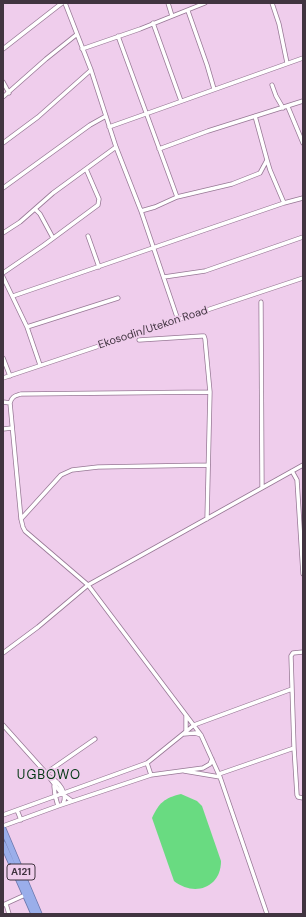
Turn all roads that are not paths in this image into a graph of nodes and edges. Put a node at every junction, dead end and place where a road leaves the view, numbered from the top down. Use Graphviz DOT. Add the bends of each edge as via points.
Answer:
graph roads {
  1 [pos="64,3"];
  2 [pos="168,3"];
  3 [pos="205,3"];
  4 [pos="272,3"];
  5 [pos="188,11"];
  6 [pos="172,16"];
  7 [pos="153,23"];
  8 [pos="76,35"];
  9 [pos="118,36"];
  10 [pos="82,48"];
  11 [pos="3,49"];
  12 [pos="303,58"];
  13 [pos="287,63"];
  14 [pos="91,70"];
  15 [pos="3,82"];
  16 [pos="272,85"];
  17 [pos="214,89"];
  18 [pos="9,93"];
  19 [pos="3,97"];
  20 [pos="181,101"];
  21 [pos="303,101"];
  22 [pos="286,107"];
  23 [pos="145,113"];
  24 [pos="106,116"];
  25 [pos="255,116"];
  26 [pos="109,127"];
  27 [pos="3,143"];
  28 [pos="303,143"];
  29 [pos="116,147"];
  30 [pos="159,149"];
  31 [pos="267,160"];
  32 [pos="86,169"];
  33 [pos="270,170"];
  34 [pos="260,173"];
  35 [pos="3,188"];
  36 [pos="177,197"];
  37 [pos="303,198"];
  38 [pos="284,203"];
  39 [pos="35,209"];
  40 [pos="142,211"];
  41 [pos="3,233"];
  42 [pos="88,236"];
  43 [pos="303,237"];
  44 [pos="53,238"];
  45 [pos="154,248"];
  46 [pos="99,267"];
  47 [pos="3,273"];
  48 [pos="3,277"];
  49 [pos="164,277"];
  50 [pos="303,278"];
  51 [pos="13,296"];
  52 [pos="118,298"];
  53 [pos="261,302"];
  54 [pos="178,320"];
  55 [pos="27,328"];
  56 [pos="139,340"];
  57 [pos="3,358"];
  58 [pos="40,366"];
  59 [pos="10,376"];
  60 [pos="3,378"];
  61 [pos="210,392"];
  62 [pos="3,402"];
  63 [pos="10,403"];
  64 [pos="12,428"];
  65 [pos="3,429"];
  66 [pos="303,465"];
  67 [pos="208,466"];
  68 [pos="292,471"];
  69 [pos="262,487"];
  70 [pos="301,509"];
  71 [pos="21,519"];
  72 [pos="207,519"];
  73 [pos="303,574"];
  74 [pos="88,585"];
  75 [pos="303,652"];
  76 [pos="3,653"];
  77 [pos="292,689"];
  78 [pos="186,715"];
  79 [pos="3,725"];
  80 [pos="194,726"];
  81 [pos="185,733"];
  82 [pos="201,735"];
  83 [pos="95,739"];
  84 [pos="294,748"];
  85 [pos="212,759"];
  86 [pos="147,763"];
  87 [pos="183,771"];
  88 [pos="46,773"];
  89 [pos="151,775"];
  90 [pos="220,776"];
  91 [pos="50,777"];
  92 [pos="54,785"];
  93 [pos="64,793"];
  94 [pos="55,796"];
  95 [pos="303,798"];
  96 [pos="72,801"];
  97 [pos="64,804"];
  98 [pos="58,806"];
  99 [pos="18,810"];
  100 [pos="3,815"];
  101 [pos="21,820"];
  102 [pos="3,828"];
  103 [pos="3,844"];
  104 [pos="5,854"];
  105 [pos="25,895"];
  106 [pos="5,905"];
  107 [pos="9,914"];
  108 [pos="34,914"];
  109 [pos="39,914"];
  110 [pos="267,914"];
  1 -- 8 [label="street"];
  1 -- 11 [label="street"];
  2 -- 6 [label="street"];
  3 -- 5 [label="street"];
  4 -- 13 [label="street"];
  5 -- 6 [label="street"];
  5 -- 17 [label="street"];
  6 -- 7 [label="street"];
  7 -- 9 [label="street"];
  7 -- 20 [label="street"];
  8 -- 10 [label="street"];
  8 -- 18 [label="street"];
  9 -- 10 [label="street"];
  9 -- 23 [label="street"];
  10 -- 14 [label="street"];
  12 -- 13 [label="street"];
  13 -- 17 [label="street"];
  14 -- 24 [label="street"];
  14 -- 27 [label="street" via="38,117"];
  15 -- 18 [label="street"];
  16 -- 22 [label="street" via="276,96"];
  17 -- 20 [label="street"];
  18 -- 19 [label="street"];
  20 -- 23 [label="street"];
  21 -- 22 [label="street"];
  22 -- 25 [label="street"];
  22 -- 28 [label="street"];
  23 -- 26 [label="street"];
  23 -- 30 [label="street"];
  24 -- 26 [label="street"];
  24 -- 35 [label="street"];
  25 -- 30 [label="street"];
  25 -- 31 [label="street"];
  26 -- 29 [label="street"];
  29 -- 32 [label="street"];
  29 -- 40 [label="street"];
  30 -- 36 [label="street"];
  31 -- 33 [label="street"];
  31 -- 34 [label="street"];
  32 -- 39 [label="street"];
  32 -- 44 [label="street" via="99,199 98,205"];
  33 -- 34 [label="street"];
  33 -- 38 [label="street"];
  34 -- 36 [label="street" via="232,184"];
  36 -- 40 [label="street"];
  37 -- 38 [label="street"];
  38 -- 45 [label="street"];
  39 -- 41 [label="street"];
  39 -- 44 [label="street"];
  40 -- 45 [label="street"];
  42 -- 46 [label="street"];
  43 -- 49 [label="street" via="205,271"];
  44 -- 47 [label="street"];
  45 -- 46 [label="street"];
  45 -- 49 [label="street"];
  46 -- 51 [label="street"];
  48 -- 51 [label="street"];
  49 -- 54 [label="street"];
  50 -- 54 [label="street, Ekosodin/Utekon Road"];
  51 -- 55 [label="street"];
  52 -- 55 [label="street"];
  53 -- 69 [label="street"];
  54 -- 58 [label="street, Ekosodin/Utekon Road"];
  55 -- 58 [label="street"];
  56 -- 61 [label="street" via="204,336"];
  57 -- 59 [label="street"];
  58 -- 59 [label="street, Ekosodin/Utekon Road"];
  59 -- 60 [label="street, Ekosodin/Utekon Road"];
  61 -- 63 [label="street" via="21,394 11,398"];
  61 -- 67 [label="street"];
  62 -- 63 [label="street"];
  63 -- 64 [label="street"];
  64 -- 65 [label="street"];
  64 -- 71 [label="street"];
  66 -- 68 [label="street"];
  67 -- 71 [label="street" via="98,467 72,470 61,475"];
  67 -- 72 [label="street"];
  68 -- 69 [label="street"];
  68 -- 70 [label="street" via="297,480"];
  69 -- 72 [label="street"];
  70 -- 73 [label="street"];
  71 -- 74 [label="street" via="25,530"];
  72 -- 74 [label="street"];
  74 -- 76 [label="street"];
  74 -- 78 [label="street"];
  75 -- 77 [label="street" via="291,655"];
  77 -- 80 [label="street"];
  77 -- 84 [label="street"];
  78 -- 80 [label="street"];
  78 -- 81 [label="street"];
  79 -- 88 [label="street"];
  80 -- 81 [label="street"];
  80 -- 82 [label="street"];
  81 -- 82 [label="street"];
  81 -- 86 [label="street"];
  82 -- 85 [label="street"];
  83 -- 88 [label="street"];
  84 -- 90 [label="street"];
  84 -- 95 [label="street" via="297,795"];
  85 -- 87 [label="street" via="207,766"];
  85 -- 90 [label="street"];
  86 -- 89 [label="street"];
  86 -- 93 [label="street"];
  87 -- 89 [label="street"];
  87 -- 90 [label="street"];
  88 -- 91 [label="street"];
  89 -- 96 [label="street"];
  90 -- 110 [label="street"];
  91 -- 92 [label="street"];
  91 -- 93 [label="street" via="60,785"];
  92 -- 93 [label="street"];
  92 -- 94 [label="street"];
  93 -- 94 [label="street"];
  93 -- 96 [label="street"];
  93 -- 97 [label="street"];
  94 -- 98 [label="street"];
  94 -- 99 [label="street"];
  96 -- 97 [label="street"];
  97 -- 98 [label="street"];
  98 -- 101 [label="street"];
  99 -- 100 [label="street"];
  99 -- 101 [label="street"];
  101 -- 102 [label="street"];
  102 -- 109 [label="highway, A121"];
  103 -- 104 [label="highway, A121"];
  104 -- 105 [label="highway, A121"];
  105 -- 106 [label="street"];
  105 -- 108 [label="highway, A121"];
  106 -- 107 [label="street"];
}
